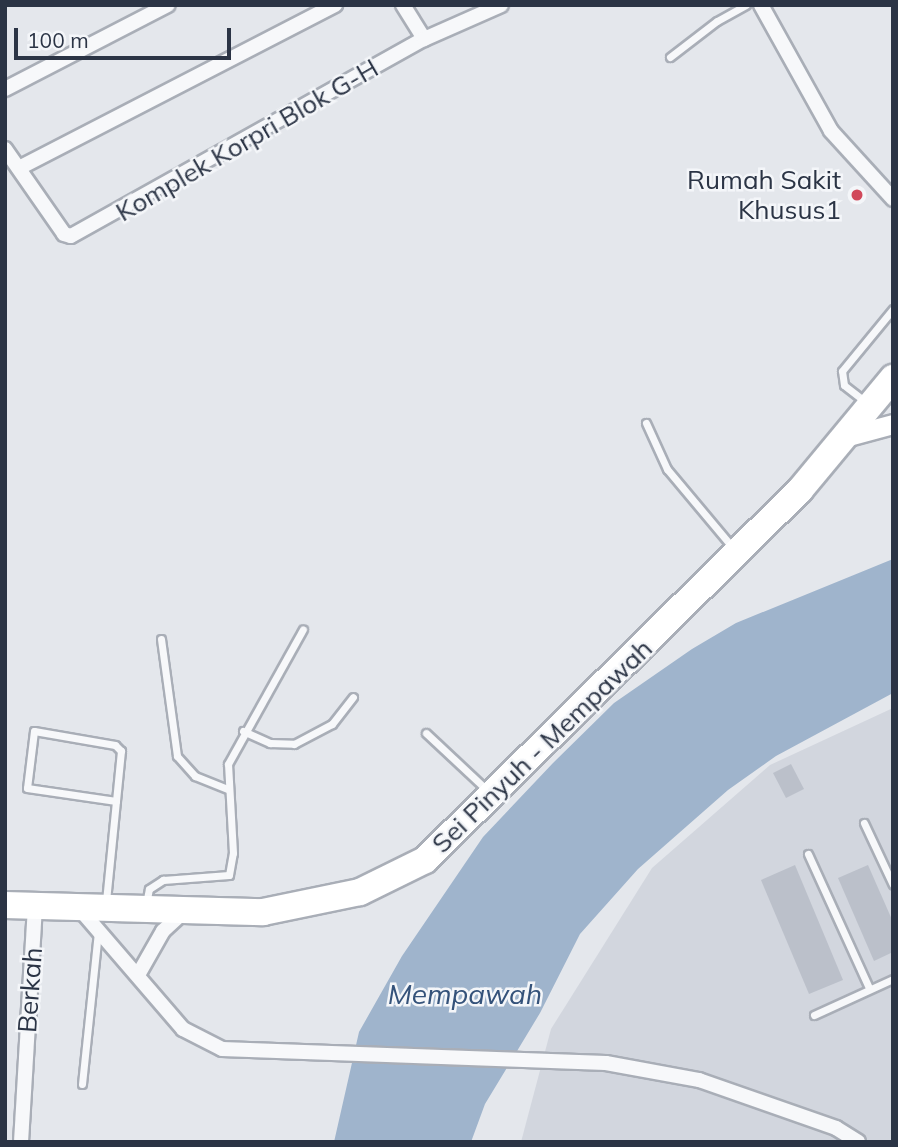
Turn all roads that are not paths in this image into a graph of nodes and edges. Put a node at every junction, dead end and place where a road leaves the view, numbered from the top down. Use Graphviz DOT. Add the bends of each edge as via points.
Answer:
graph roads {
  1 [pos="168,5"];
  2 [pos="335,5"];
  3 [pos="402,5"];
  4 [pos="501,5"];
  5 [pos="746,5"];
  6 [pos="761,5"];
  7 [pos="424,39"];
  8 [pos="670,57"];
  9 [pos="5,89"];
  10 [pos="5,149"];
  11 [pos="19,168"];
  12 [pos="893,199"];
  13 [pos="893,309"];
  14 [pos="893,378"];
  15 [pos="861,399"];
  16 [pos="646,423"];
  17 [pos="893,424"];
  18 [pos="848,436"];
  19 [pos="736,552"];
  20 [pos="303,629"];
  21 [pos="161,639"];
  22 [pos="353,697"];
  23 [pos="243,731"];
  24 [pos="426,733"];
  25 [pos="227,789"];
  26 [pos="494,796"];
  27 [pos="116,801"];
  28 [pos="864,823"];
  29 [pos="808,854"];
  30 [pos="893,885"];
  31 [pos="5,905"];
  32 [pos="35,905"];
  33 [pos="146,912"];
  34 [pos="182,913"];
  35 [pos="102,920"];
  36 [pos="138,975"];
  37 [pos="893,979"];
  38 [pos="869,988"];
  39 [pos="814,1015"];
  40 [pos="82,1084"];
  41 [pos="21,1142"];
  42 [pos="858,1142"];
  1 -- 9 [label="street"];
  2 -- 11 [label="street"];
  3 -- 7 [label="street"];
  4 -- 7 [label="street, Komplek Korpri Blok G-H"];
  5 -- 8 [label="lane"];
  6 -- 12 [label="street" via="831,131"];
  7 -- 11 [label="street, Komplek Korpri Blok G-H" via="75,235 64,234"];
  10 -- 11 [label="street"];
  13 -- 15 [label="lane" via="842,371 841,382"];
  14 -- 15 [label="highway, Sei Pinyuh - Mempawah"];
  15 -- 18 [label="highway, Sei Pinyuh - Mempawah"];
  16 -- 19 [label="lane" via="667,469"];
  17 -- 18 [label="main road"];
  18 -- 19 [label="highway, Sei Pinyuh - Mempawah"];
  19 -- 26 [label="highway, Sei Pinyuh - Mempawah"];
  20 -- 23 [label="lane"];
  21 -- 25 [label="lane" via="177,756 195,776"];
  22 -- 23 [label="lane" via="332,724 294,744 270,743"];
  23 -- 25 [label="lane" via="228,764"];
  24 -- 26 [label="lane"];
  25 -- 33 [label="lane" via="233,853 229,875 163,880 149,889"];
  26 -- 34 [label="highway, Sei Pinyuh - Mempawah" via="425,860 360,892 263,912"];
  27 -- 27 [label="lane" via="27,788 34,731 118,747"];
  27 -- 35 [label="lane"];
  28 -- 30 [label="lane"];
  29 -- 38 [label="lane"];
  31 -- 32 [label="highway, Sei Pinyuh - Mempawah"];
  32 -- 35 [label="highway, Sei Pinyuh - Mempawah" via="77,907"];
  32 -- 41 [label="street, Berkah"];
  33 -- 34 [label="highway, Sei Pinyuh - Mempawah"];
  33 -- 35 [label="highway, Sei Pinyuh - Mempawah"];
  34 -- 36 [label="street" via="163,931"];
  35 -- 36 [label="street"];
  35 -- 40 [label="lane"];
  36 -- 42 [label="street" via="183,1029 207,1044 242,1053 557,1059 699,1080 836,1128"];
  37 -- 38 [label="lane"];
  38 -- 39 [label="lane"];
}
